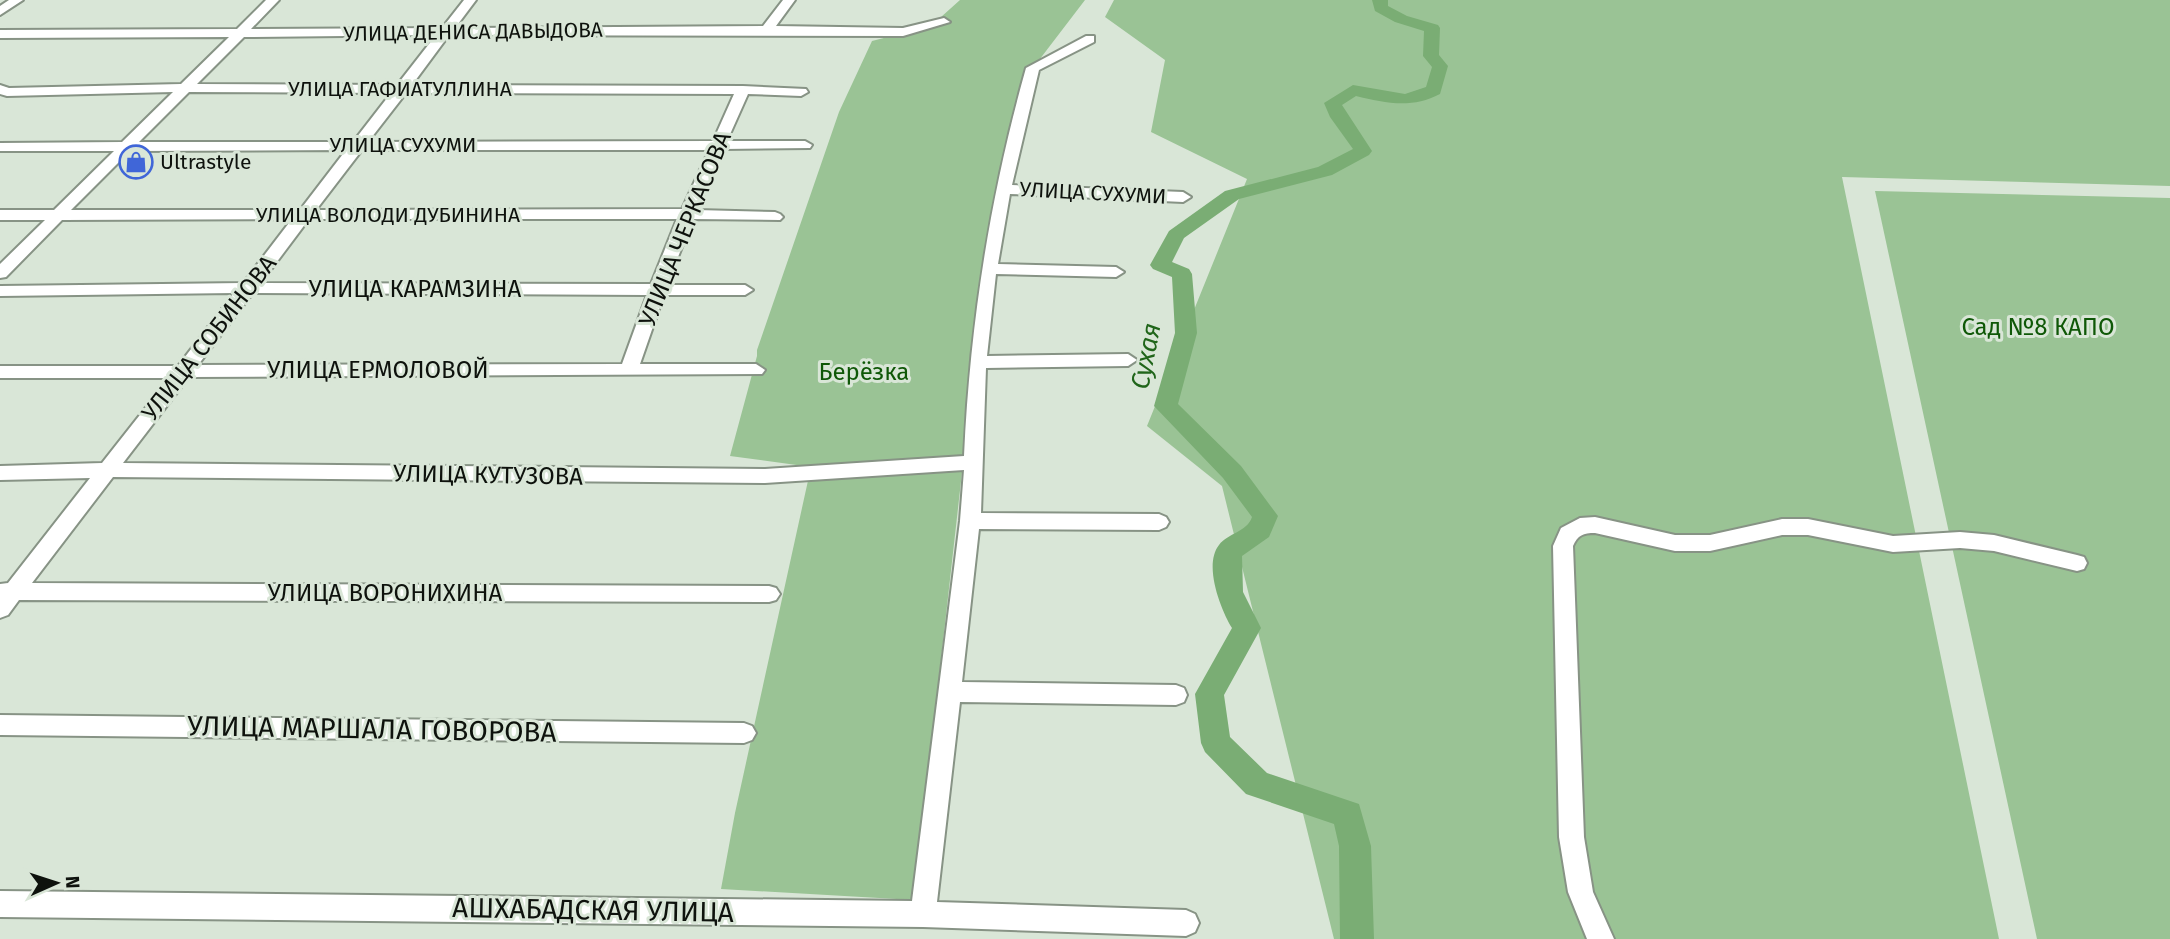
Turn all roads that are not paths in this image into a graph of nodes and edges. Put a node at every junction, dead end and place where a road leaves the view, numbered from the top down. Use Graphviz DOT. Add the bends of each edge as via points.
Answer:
graph roads {
  1 [pos="17,0"];
  2 [pos="274,0"];
  3 [pos="470,0"];
  4 [pos="789,0"];
  5 [pos="0,11"];
  6 [pos="944,22"];
  7 [pos="767,30"];
  8 [pos="446,32"];
  9 [pos="0,34"];
  10 [pos="239,35"];
  11 [pos="1090,39"];
  12 [pos="188,88"];
  13 [pos="0,89"];
  14 [pos="401,90"];
  15 [pos="744,90"];
  16 [pos="801,92"];
  17 [pos="131,144"];
  18 [pos="359,144"];
  19 [pos="718,145"];
  20 [pos="805,145"];
  21 [pos="0,147"];
  22 [pos="1003,189"];
  23 [pos="1183,197"];
  24 [pos="688,214"];
  25 [pos="0,215"];
  26 [pos="59,215"];
  27 [pos="304,215"];
  28 [pos="775,217"];
  29 [pos="989,269"];
  30 [pos="1116,272"];
  31 [pos="0,273"];
  32 [pos="248,288"];
  33 [pos="745,290"];
  34 [pos="0,291"];
  35 [pos="656,292"];
  36 [pos="1128,360"];
  37 [pos="978,362"];
  38 [pos="185,370"];
  39 [pos="756,370"];
  40 [pos="629,371"];
  41 [pos="0,372"];
  42 [pos="975,462"];
  43 [pos="108,470"];
  44 [pos="0,473"];
  45 [pos="970,522"];
  46 [pos="1159,522"];
  47 [pos="2077,563"];
  48 [pos="7,591"];
  49 [pos="769,594"];
  50 [pos="0,609"];
  51 [pos="951,692"];
  52 [pos="1176,695"];
  53 [pos="0,725"];
  54 [pos="744,733"];
  55 [pos="0,904"];
  56 [pos="923,914"];
  57 [pos="1186,923"];
  58 [pos="1601,939"];
  1 -- 5 [label="street"];
  2 -- 10 [label="street"];
  3 -- 8 [label="street, УЛИЦА СОБИНОВА"];
  4 -- 7 [label="street"];
  6 -- 7 [label="street, УЛИЦА ДЕНИСА ДАВЫДОВА" via="903,32"];
  7 -- 8 [label="street, УЛИЦА ДЕНИСА ДАВЫДОВА"];
  8 -- 10 [label="street, УЛИЦА ДЕНИСА ДАВЫДОВА"];
  8 -- 14 [label="street, УЛИЦА СОБИНОВА"];
  9 -- 10 [label="street, УЛИЦА ДЕНИСА ДАВЫДОВА"];
  10 -- 12 [label="street"];
  11 -- 22 [label="street" via="1033,68"];
  12 -- 13 [label="street, УЛИЦА ГАФИАТУЛЛИНА"];
  12 -- 14 [label="street, УЛИЦА ГАФИАТУЛЛИНА"];
  12 -- 17 [label="street"];
  14 -- 15 [label="street, УЛИЦА ГАФИАТУЛЛИНА"];
  14 -- 18 [label="street, УЛИЦА СОБИНОВА"];
  15 -- 16 [label="street, УЛИЦА ГАФИАТУЛЛИНА"];
  15 -- 19 [label="street, УЛИЦА ЧЕРКАСОВА"];
  17 -- 18 [label="street, УЛИЦА СУХУМИ"];
  17 -- 21 [label="street, УЛИЦА СУХУМИ"];
  17 -- 26 [label="street"];
  18 -- 19 [label="street, УЛИЦА СУХУМИ"];
  18 -- 27 [label="street, УЛИЦА СОБИНОВА"];
  19 -- 20 [label="street, УЛИЦА СУХУМИ"];
  19 -- 24 [label="street, УЛИЦА ЧЕРКАСОВА"];
  22 -- 23 [label="street, УЛИЦА СУХУМИ"];
  22 -- 29 [label="street"];
  24 -- 27 [label="street, УЛИЦА ВОЛОДИ ДУБИНИНА"];
  24 -- 28 [label="street, УЛИЦА ВОЛОДИ ДУБИНИНА"];
  24 -- 35 [label="street, УЛИЦА ЧЕРКАСОВА"];
  25 -- 26 [label="street, УЛИЦА ВОЛОДИ ДУБИНИНА"];
  26 -- 27 [label="street, УЛИЦА ВОЛОДИ ДУБИНИНА"];
  26 -- 31 [label="street"];
  27 -- 32 [label="street, УЛИЦА СОБИНОВА"];
  29 -- 30 [label="street"];
  29 -- 37 [label="street"];
  32 -- 34 [label="street, УЛИЦА КАРАМЗИНА"];
  32 -- 35 [label="street, УЛИЦА КАРАМЗИНА"];
  32 -- 38 [label="street, УЛИЦА СОБИНОВА"];
  33 -- 35 [label="street, УЛИЦА КАРАМЗИНА"];
  35 -- 40 [label="street, УЛИЦА ЧЕРКАСОВА"];
  36 -- 37 [label="street"];
  37 -- 42 [label="street"];
  38 -- 40 [label="street, УЛИЦА ЕРМОЛОВОЙ"];
  38 -- 41 [label="street, УЛИЦА ЕРМОЛОВОЙ"];
  38 -- 43 [label="street, УЛИЦА СОБИНОВА"];
  39 -- 40 [label="street, УЛИЦА ЕРМОЛОВОЙ"];
  42 -- 43 [label="street, УЛИЦА КУТУЗОВА" via="765,476"];
  42 -- 45 [label="street"];
  43 -- 44 [label="street, УЛИЦА КУТУЗОВА"];
  43 -- 48 [label="street, УЛИЦА СОБИНОВА"];
  45 -- 46 [label="street"];
  45 -- 51 [label="street"];
  47 -- 58 [label="street" via="1994,543 1893,544 1808,527 1782,527 1710,543 1675,543 1595,525 1568,533 1563,546 1572,836 1582,894"];
  48 -- 49 [label="street, УЛИЦА ВОРОНИХИНА"];
  48 -- 50 [label="street, УЛИЦА СОБИНОВА"];
  51 -- 52 [label="street"];
  51 -- 56 [label="street"];
  53 -- 54 [label="street, УЛИЦА МАРШАЛА ГОВОРОВА"];
  55 -- 56 [label="street, АШХАБАДСКАЯ УЛИЦА"];
  56 -- 57 [label="street, АШХАБАДСКАЯ УЛИЦА"];
}
